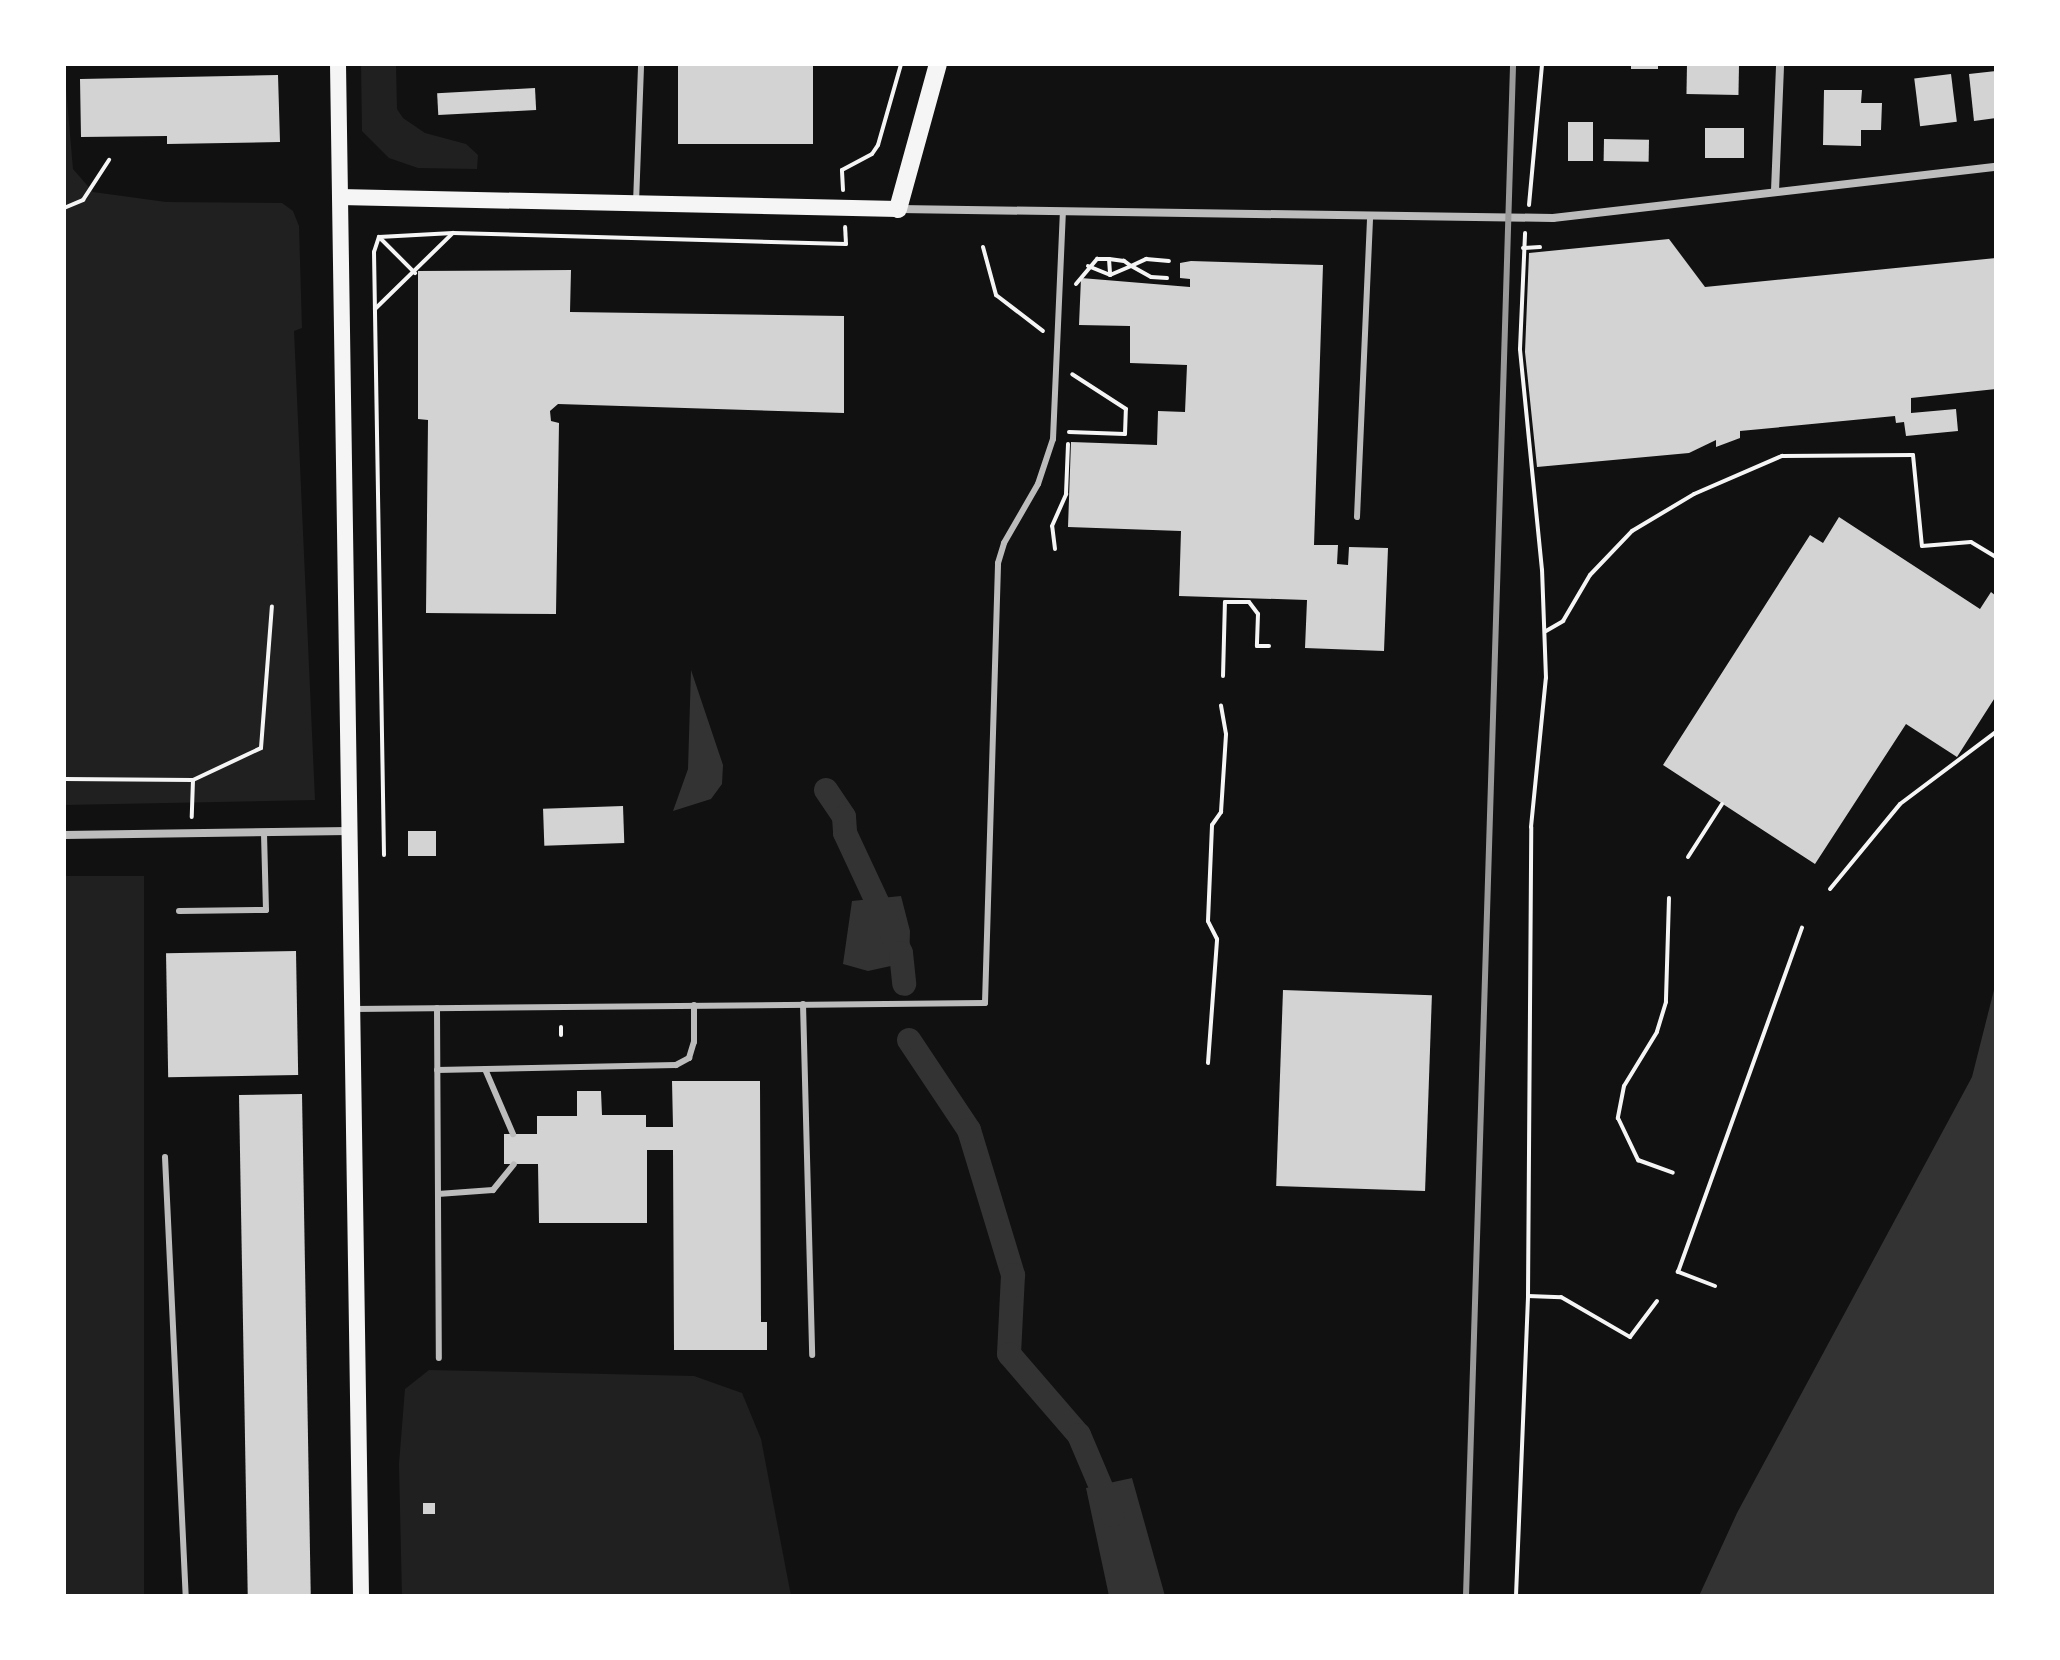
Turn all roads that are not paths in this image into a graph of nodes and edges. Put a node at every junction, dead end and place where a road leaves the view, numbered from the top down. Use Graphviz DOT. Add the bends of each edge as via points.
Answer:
graph roads {
  1 [pos="338,64"];
  2 [pos="641,64"];
  3 [pos="938,64"];
  4 [pos="1780,64"];
  5 [pos="1996,167"];
  6 [pos="1775,191"];
  7 [pos="340,197"];
  8 [pos="636,203"];
  9 [pos="898,209"];
  10 [pos="1063,211"];
  11 [pos="1370,217"];
  12 [pos="1357,517"];
  13 [pos="349,831"];
  14 [pos="264,832"];
  15 [pos="64,835"];
  16 [pos="179,911"];
  17 [pos="803,1004"];
  18 [pos="694,1005"];
  19 [pos="437,1008"];
  20 [pos="354,1009"];
  21 [pos="485,1069"];
  22 [pos="437,1070"];
  23 [pos="513,1134"];
  24 [pos="165,1157"];
  25 [pos="514,1164"];
  26 [pos="438,1194"];
  27 [pos="812,1355"];
  28 [pos="439,1358"];
  29 [pos="186,1596"];
  30 [pos="361,1596"];
  1 -- 7 [label="main road"];
  2 -- 8 [label="lane"];
  3 -- 9 [label="main road"];
  4 -- 6 [label="street"];
  5 -- 6 [label="street"];
  6 -- 11 [label="street" via="1553,218"];
  7 -- 8 [label="main road"];
  7 -- 13 [label="main road"];
  8 -- 9 [label="main road"];
  9 -- 10 [label="street"];
  10 -- 11 [label="street"];
  10 -- 17 [label="lane" via="1050,452 998,563 985,1003"];
  11 -- 12 [label="lane"];
  13 -- 14 [label="street"];
  13 -- 20 [label="main road"];
  14 -- 15 [label="street"];
  14 -- 16 [label="lane" via="266,910"];
  17 -- 18 [label="lane"];
  17 -- 27 [label="lane"];
  18 -- 19 [label="lane"];
  18 -- 21 [label="lane" via="692,1050 676,1065"];
  19 -- 20 [label="lane"];
  19 -- 22 [label="lane"];
  20 -- 30 [label="main road"];
  21 -- 22 [label="lane"];
  21 -- 23 [label="lane"];
  22 -- 26 [label="lane"];
  24 -- 29 [label="lane"];
  25 -- 26 [label="lane" via="493,1190"];
  26 -- 28 [label="lane"];
}
